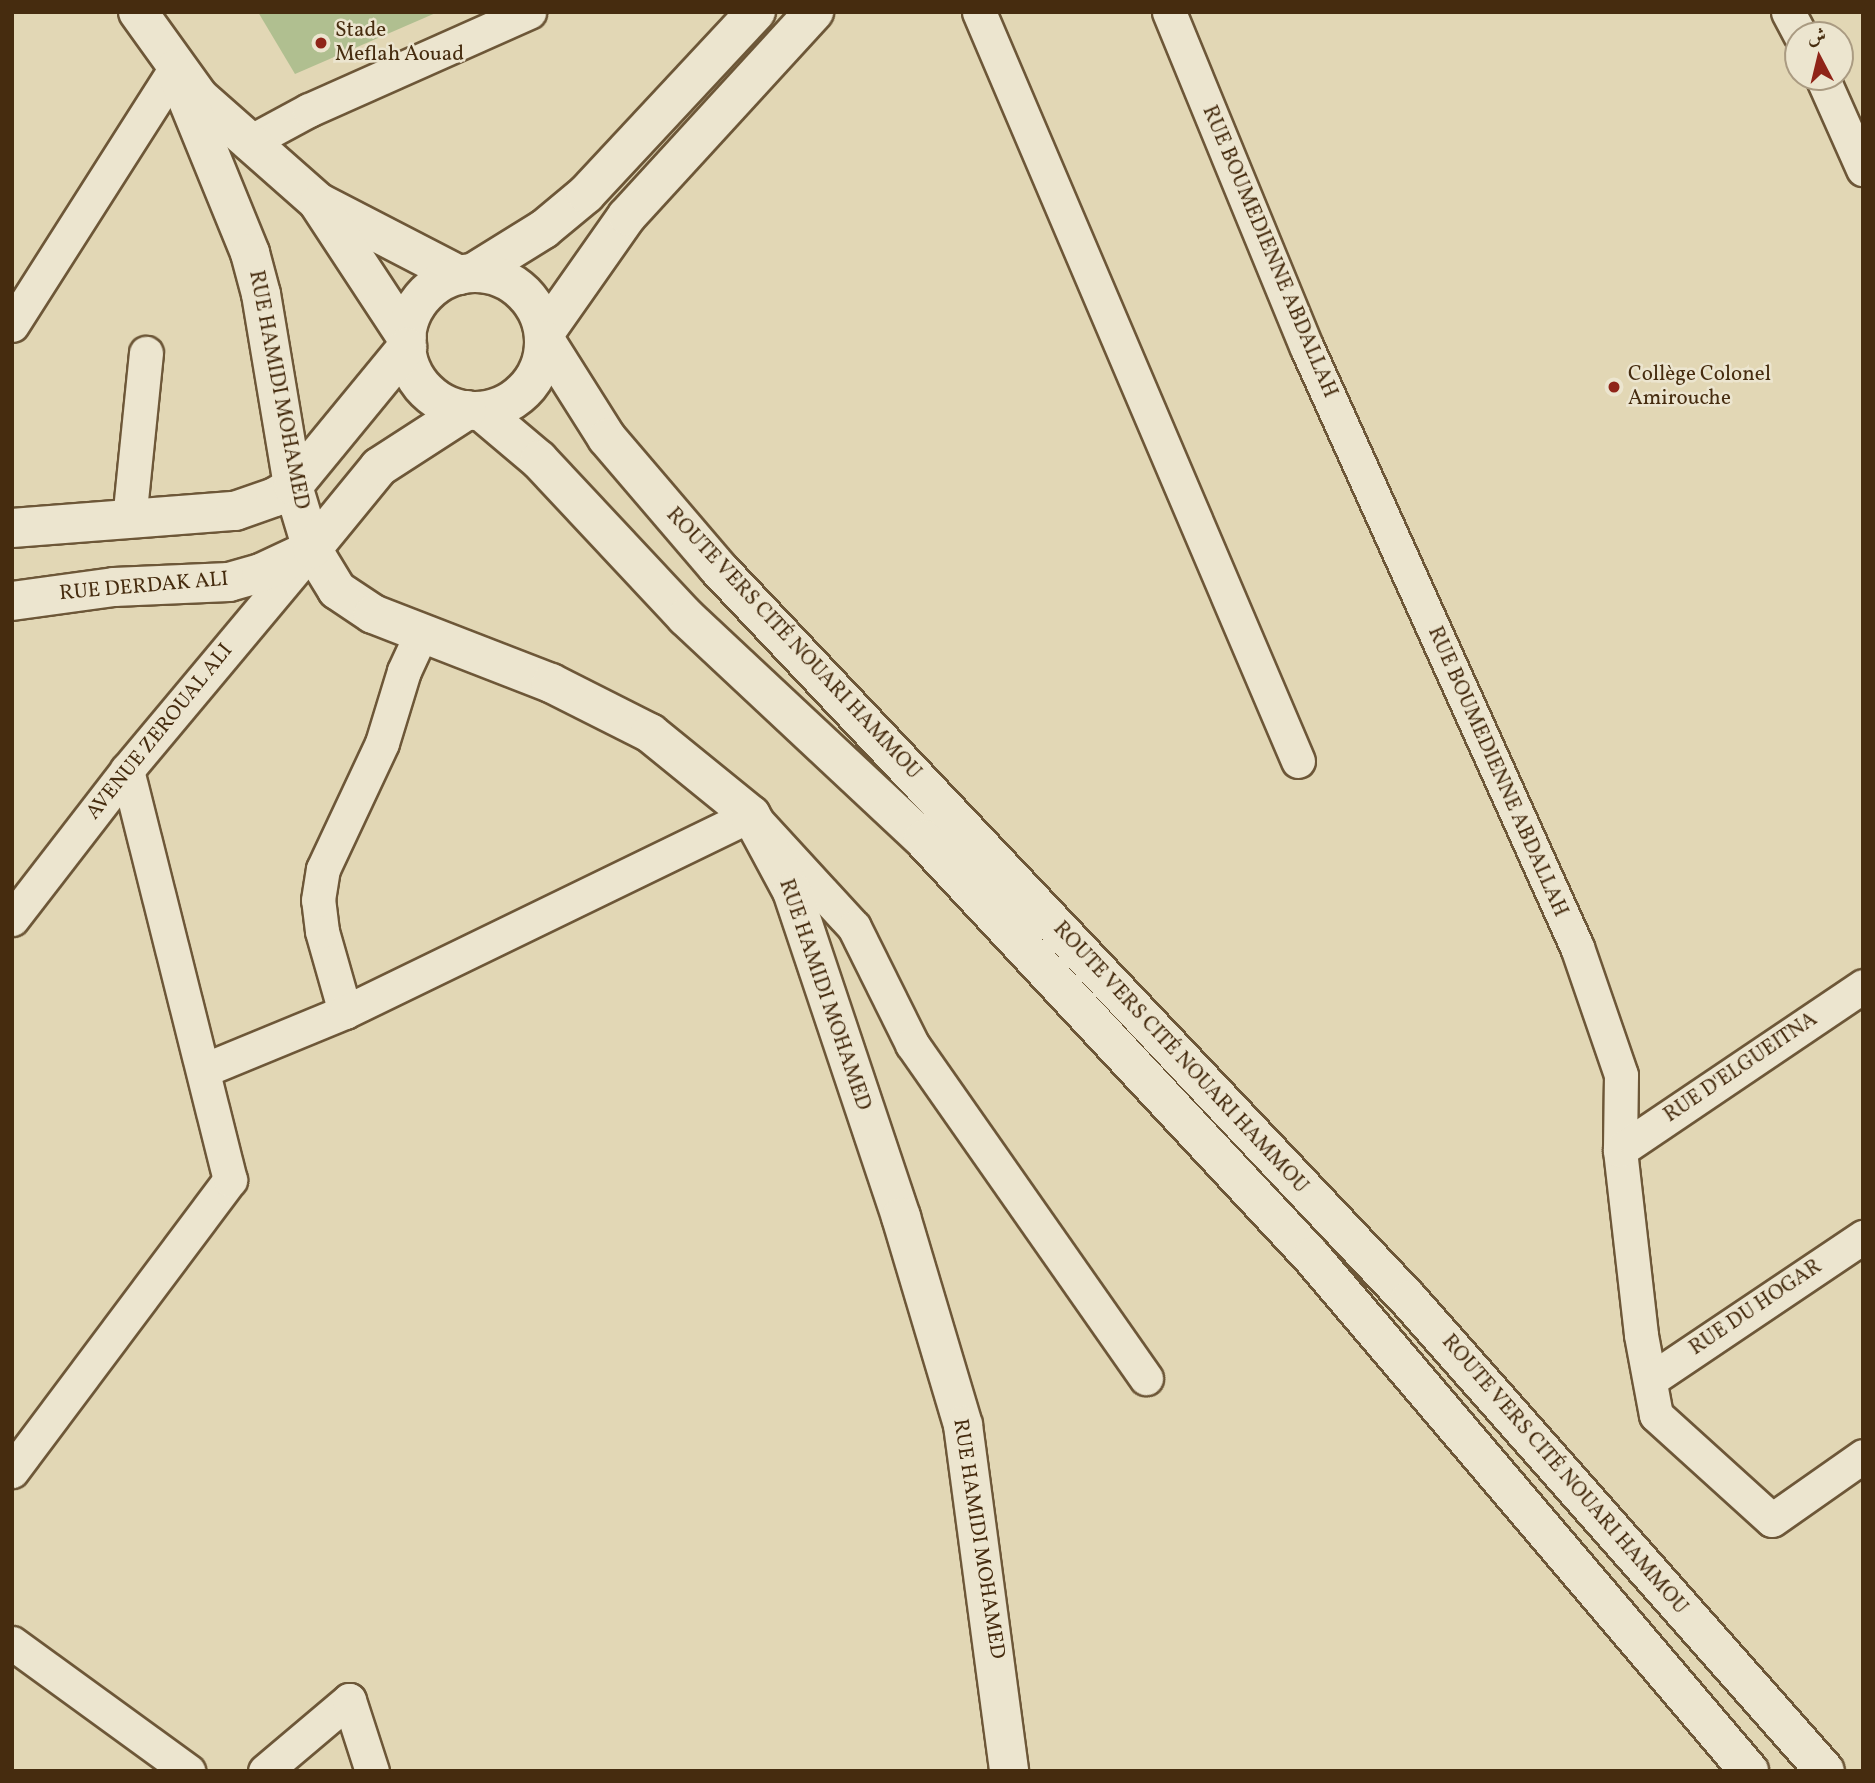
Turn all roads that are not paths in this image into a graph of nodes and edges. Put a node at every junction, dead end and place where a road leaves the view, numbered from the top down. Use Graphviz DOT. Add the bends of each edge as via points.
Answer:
graph roads {
  1 [pos="138,12"];
  2 [pos="529,12"];
  3 [pos="756,12"];
  4 [pos="814,12"];
  5 [pos="979,12"];
  6 [pos="1169,12"];
  7 [pos="175,69"];
  8 [pos="1828,91"];
  9 [pos="247,143"];
  10 [pos="1863,169"];
  11 [pos="318,202"];
  12 [pos="466,274"];
  13 [pos="12,325"];
  14 [pos="545,337"];
  15 [pos="407,343"];
  16 [pos="146,353"];
  17 [pos="474,411"];
  18 [pos="293,486"];
  19 [pos="130,520"];
  20 [pos="12,528"];
  21 [pos="312,549"];
  22 [pos="12,601"];
  23 [pos="422,632"];
  24 [pos="1298,761"];
  25 [pos="127,770"];
  26 [pos="751,815"];
  27 [pos="12,919"];
  28 [pos="1863,986"];
  29 [pos="345,1012"];
  30 [pos="204,1070"];
  31 [pos="1620,1150"];
  32 [pos="1863,1237"];
  33 [pos="1146,1378"];
  34 [pos="1650,1380"];
  35 [pos="1863,1456"];
  36 [pos="12,1471"];
  37 [pos="12,1643"];
  38 [pos="188,1771"];
  39 [pos="265,1771"];
  40 [pos="372,1771"];
  41 [pos="1009,1771"];
  42 [pos="1749,1771"];
  43 [pos="1825,1771"];
  1 -- 7 [label="main road, RUE HAMIDI MOHAMED"];
  2 -- 9 [label="street" via="309,110"];
  3 -- 12 [label="main road" via="586,194 544,229"];
  4 -- 14 [label="main road" via="609,237"];
  5 -- 24 [label="street"];
  6 -- 31 [label="street, RUE BOUMEDIENNE ABDALLAH" via="1307,348 1577,947 1621,1075"];
  7 -- 9 [label="main road, RUE HAMIDI MOHAMED"];
  7 -- 13 [label="street"];
  7 -- 18 [label="main road, RUE HAMIDI MOHAMED" via="254,267"];
  8 -- 10 [label="street"];
  9 -- 11 [label="main road, RUE HAMIDI MOHAMED"];
  11 -- 12 [label="main road"];
  11 -- 15 [label="main road"];
  12 -- 14 [label="main road" via="493,276 520,290 539,314"];
  12 -- 15 [label="main road" via="439,284 422,298 411,317"];
  14 -- 17 [label="main road" via="534,380 501,406"];
  14 -- 43 [label="main road, ROUTE VERS CITÉ NOUARI HAMMOU" via="591,418 718,567 1409,1300"];
  15 -- 17 [label="main road" via="412,370 425,390 444,404"];
  15 -- 18 [label="main road"];
  16 -- 19 [label="street"];
  17 -- 21 [label="main road" via="379,467"];
  17 -- 42 [label="main road, ROUTE VERS CITÉ NOUARI HAMMOU" via="539,460 686,617 923,839 1312,1257"];
  18 -- 19 [label="main road" via="235,511"];
  18 -- 21 [label="main road, RUE HAMIDI MOHAMED"];
  19 -- 20 [label="main road"];
  21 -- 22 [label="main road, RUE DERDAK ALI" via="229,582 114,587"];
  21 -- 23 [label="main road, RUE HAMIDI MOHAMED" via="324,573 353,604"];
  21 -- 25 [label="street, AVENUE ZEROUAL ALI"];
  23 -- 26 [label="main road, RUE HAMIDI MOHAMED" via="551,683 650,733"];
  23 -- 29 [label="street" via="404,671 382,743 323,869 318,901 322,931"];
  25 -- 27 [label="street, AVENUE ZEROUAL ALI"];
  25 -- 30 [label="street"];
  26 -- 29 [label="street"];
  26 -- 33 [label="street" via="854,927 912,1044"];
  26 -- 41 [label="main road, RUE HAMIDI MOHAMED" via="792,891 901,1217 963,1425"];
  28 -- 31 [label="street, RUE D'ELGUEITNA"];
  29 -- 30 [label="street"];
  30 -- 36 [label="street" via="230,1180"];
  31 -- 34 [label="street, RUE BOUMEDIENNE ABDALLAH"];
  32 -- 34 [label="street, RUE DU HOGAR"];
  34 -- 35 [label="street, RUE BOUMEDIENNE ABDALLAH" via="1656,1415 1772,1520"];
  37 -- 38 [label="street"];
  39 -- 40 [label="street" via="349,1700"];
}
